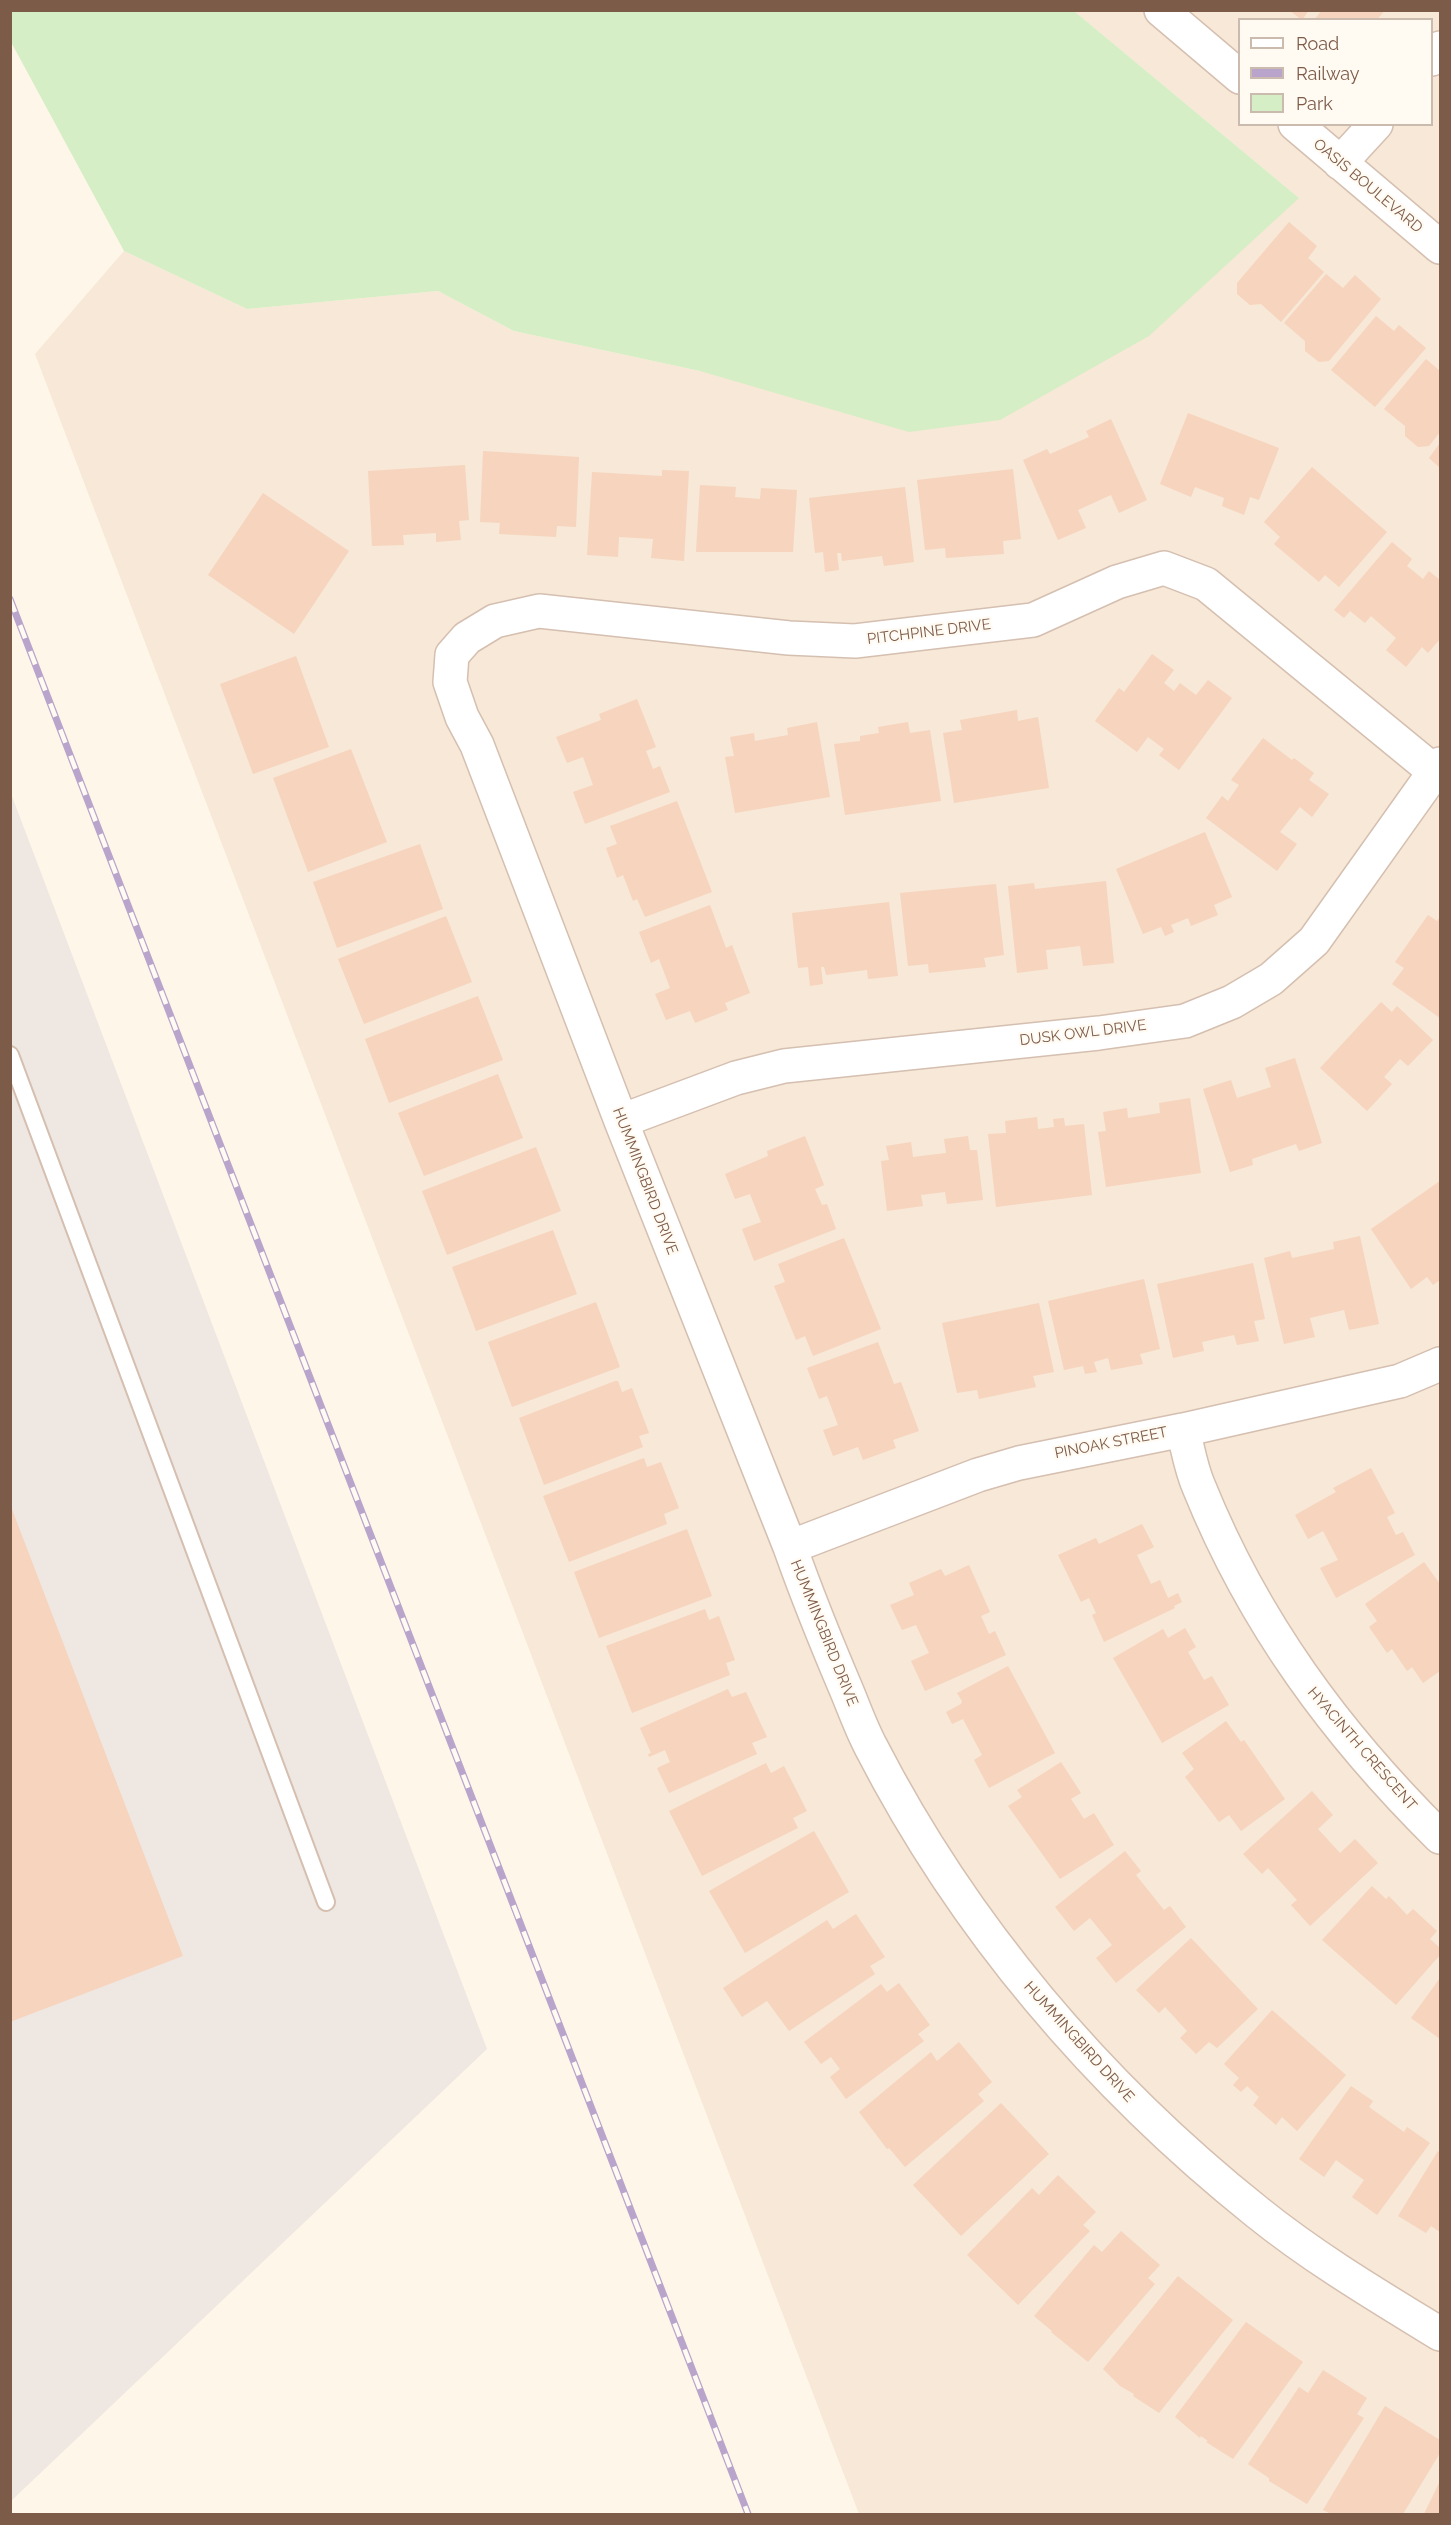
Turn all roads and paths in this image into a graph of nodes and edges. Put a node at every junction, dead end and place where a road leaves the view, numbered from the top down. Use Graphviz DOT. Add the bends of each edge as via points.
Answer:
graph roads {
  1 [pos="1161,10"];
  2 [pos="1238,76"];
  3 [pos="1297,126"];
  4 [pos="1374,126"];
  5 [pos="1340,163"];
  6 [pos="1440,247"];
  7 [pos="477,745"];
  8 [pos="1438,768"];
  9 [pos="10,1055"];
  10 [pos="621,1121"];
  11 [pos="1440,1364"];
  12 [pos="1183,1430"];
  13 [pos="790,1547"];
  14 [pos="1440,1836"];
  15 [pos="326,1902"];
  16 [pos="1440,2334"];
  1 -- 2 [label="street"];
  3 -- 5 [label="street, OASIS BOULEVARD"];
  4 -- 5 [label="street"];
  5 -- 6 [label="street, OASIS BOULEVARD"];
  7 -- 8 [label="street, PITCHPINE DRIVE" via="450,682 452,655 466,638 495,621 539,611 789,638 855,641 1033,620 1117,582 1164,568 1206,584"];
  7 -- 10 [label="street, HUMMINGBIRD DRIVE"];
  8 -- 10 [label="street, DUSK OWL DRIVE" via="1314,941 1271,979 1232,1002 1185,1021 1109,1032 784,1066 736,1078"];
  9 -- 15 [label="lane"];
  10 -- 13 [label="street, HUMMINGBIRD DRIVE"];
  11 -- 12 [label="street, PINOAK STREET" via="1400,1381"];
  12 -- 13 [label="street, PINOAK STREET" via="1018,1462"];
  12 -- 14 [label="street, HYACINTH CRESCENT" via="1198,1485 1240,1575 1302,1677 1394,1790"];
  13 -- 16 [label="street, HUMMINGBIRD DRIVE" via="812,1610 870,1745 916,1828 966,1906 1051,2014 1125,2095 1258,2214 1329,2265"];
}
